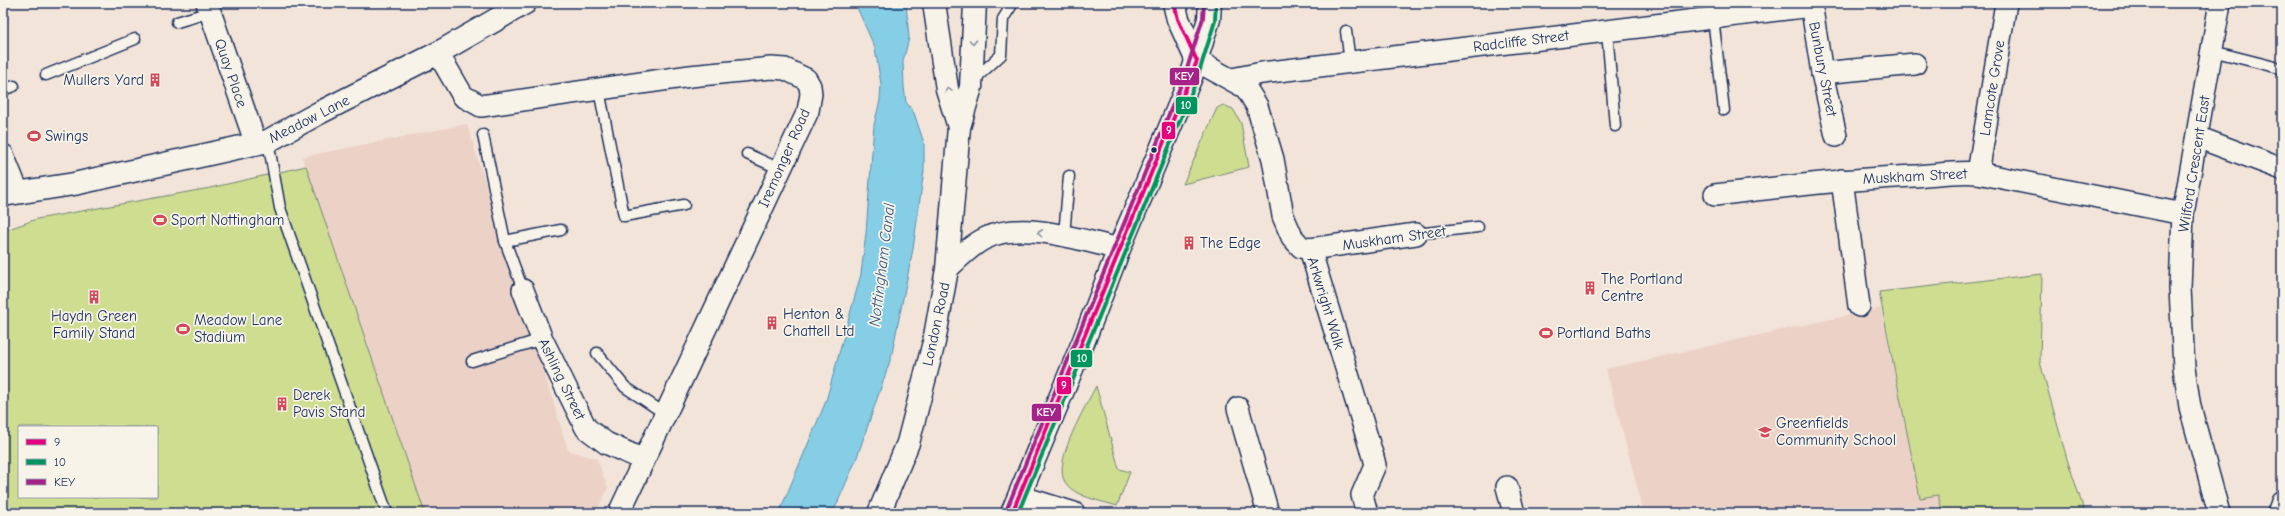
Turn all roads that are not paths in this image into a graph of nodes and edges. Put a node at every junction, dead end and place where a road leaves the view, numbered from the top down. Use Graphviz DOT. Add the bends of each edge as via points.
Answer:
graph roads {
  1 [pos="525,3"];
  2 [pos="934,3"];
  3 [pos="975,3"];
  4 [pos="1013,3"];
  5 [pos="1174,3"];
  6 [pos="1210,3"];
  7 [pos="2006,3"];
  8 [pos="2220,3"];
  9 [pos="1811,4"];
  10 [pos="209,8"];
  11 [pos="1713,18"];
  12 [pos="177,22"];
  13 [pos="1346,31"];
  14 [pos="1607,31"];
  15 [pos="136,39"];
  16 [pos="2212,52"];
  17 [pos="438,53"];
  18 [pos="1197,61"];
  19 [pos="1350,62"];
  20 [pos="1915,64"];
  21 [pos="2279,68"];
  22 [pos="1822,73"];
  23 [pos="46,75"];
  24 [pos="1232,79"];
  25 [pos="14,86"];
  26 [pos="971,87"];
  27 [pos="3,90"];
  28 [pos="599,90"];
  29 [pos="1724,110"];
  30 [pos="1616,126"];
  31 [pos="959,128"];
  32 [pos="483,135"];
  33 [pos="1836,136"];
  34 [pos="2197,137"];
  35 [pos="262,143"];
  36 [pos="747,154"];
  37 [pos="3,155"];
  38 [pos="780,169"];
  39 [pos="2282,169"];
  40 [pos="1978,173"];
  41 [pos="1069,176"];
  42 [pos="1842,180"];
  43 [pos="11,193"];
  44 [pos="1715,195"];
  45 [pos="684,205"];
  46 [pos="2183,214"];
  47 [pos="1478,228"];
  48 [pos="561,230"];
  49 [pos="1416,234"];
  50 [pos="1064,236"];
  51 [pos="505,241"];
  52 [pos="1119,249"];
  53 [pos="1310,249"];
  54 [pos="947,269"];
  55 [pos="523,290"];
  56 [pos="1859,306"];
  57 [pos="542,339"];
  58 [pos="597,353"];
  59 [pos="472,361"];
  60 [pos="1238,408"];
  61 [pos="664,413"];
  62 [pos="644,460"];
  63 [pos="1507,487"];
  64 [pos="2282,502"];
  65 [pos="1016,504"];
  66 [pos="387,513"];
  67 [pos="619,513"];
  68 [pos="879,513"];
  69 [pos="1074,513"];
  70 [pos="1268,513"];
  71 [pos="1366,513"];
  72 [pos="1514,513"];
  73 [pos="2219,513"];
  74 [pos="2278,513"];
  1 -- 17 [label="main road, Meadow Lane"];
  31 -- 2 [label="main road, London Road, one-way" via="947,89"];
  3 -- 26 [label="main road, London Road, one-way"];
  4 -- 26 [label="lane" via="1003,19 1002,55 979,75"];
  5 -- 18 [label="main road" via="1178,19"];
  6 -- 18 [label="main road" via="1209,19"];
  7 -- 40 [label="street, Lamcote Grove"];
  8 -- 16 [label="street, Wilford Crescent East"];
  9 -- 11 [label="street, Radcliffe Street"];
  9 -- 22 [label="street, Bunbury Street"];
  10 -- 12 [label="lane"];
  10 -- 35 [label="street, Quay Place"];
  11 -- 14 [label="street, Radcliffe Street"];
  11 -- 29 [label="lane"];
  13 -- 19 [label="lane"];
  14 -- 19 [label="street, Radcliffe Street"];
  14 -- 30 [label="lane"];
  15 -- 23 [label="lane"];
  16 -- 21 [label="lane"];
  16 -- 34 [label="street, Wilford Crescent East"];
  17 -- 28 [label="street, Iremonger Road" via="463,96 481,106"];
  17 -- 35 [label="main road, Meadow Lane"];
  18 -- 24 [label="street, Arkwright Walk"];
  18 -- 52 [label="main road"];
  19 -- 24 [label="street, Radcliffe Street" via="1262,72"];
  20 -- 22 [label="street"];
  22 -- 33 [label="street, Bunbury Street"];
  24 -- 53 [label="street, Arkwright Walk" via="1246,88 1257,106 1273,160 1283,216 1292,237 1301,247"];
  25 -- 27 [label="lane"];
  26 -- 31 [label="main road, London Road"];
  28 -- 38 [label="street, Iremonger Road" via="690,76 771,68 799,74 810,86 808,111"];
  28 -- 45 [label="lane" via="624,216"];
  31 -- 54 [label="main road, London Road"];
  32 -- 51 [label="lane"];
  34 -- 39 [label="street"];
  34 -- 46 [label="street, Wilford Crescent East"];
  35 -- 43 [label="main road, Meadow Lane" via="74,184"];
  35 -- 66 [label="lane" via="280,208"];
  36 -- 38 [label="lane"];
  37 -- 43 [label="street"];
  38 -- 61 [label="street, Iremonger Road"];
  40 -- 42 [label="street, Muskham Street" via="1957,171 1940,175"];
  40 -- 46 [label="street, Muskham Street"];
  41 -- 50 [label="lane"];
  42 -- 44 [label="street, Muskham Street"];
  42 -- 56 [label="street"];
  46 -- 73 [label="street, Wilford Crescent East" via="2180,308 2184,368 2190,407"];
  47 -- 49 [label="lane, Muskham Street"];
  48 -- 51 [label="lane"];
  49 -- 53 [label="street, Muskham Street"];
  50 -- 52 [label="street"];
  50 -- 54 [label="street, one-way" via="1026,231 1004,232 986,237"];
  51 -- 55 [label="lane"];
  52 -- 65 [label="main road"];
  53 -- 71 [label="street, Arkwright Walk" via="1375,465 1362,494"];
  54 -- 68 [label="main road, London Road" via="934,342 908,443"];
  55 -- 57 [label="street, Ashling Street"];
  57 -- 59 [label="lane"];
  57 -- 62 [label="street, Ashling Street" via="586,428 606,443"];
  58 -- 61 [label="lane" via="625,387"];
  60 -- 70 [label="street"];
  61 -- 62 [label="street, Iremonger Road"];
  62 -- 67 [label="street, Iremonger Road"];
  63 -- 72 [label="street"];
  64 -- 74 [label="street"];
  65 -- 69 [label="street"];
}
